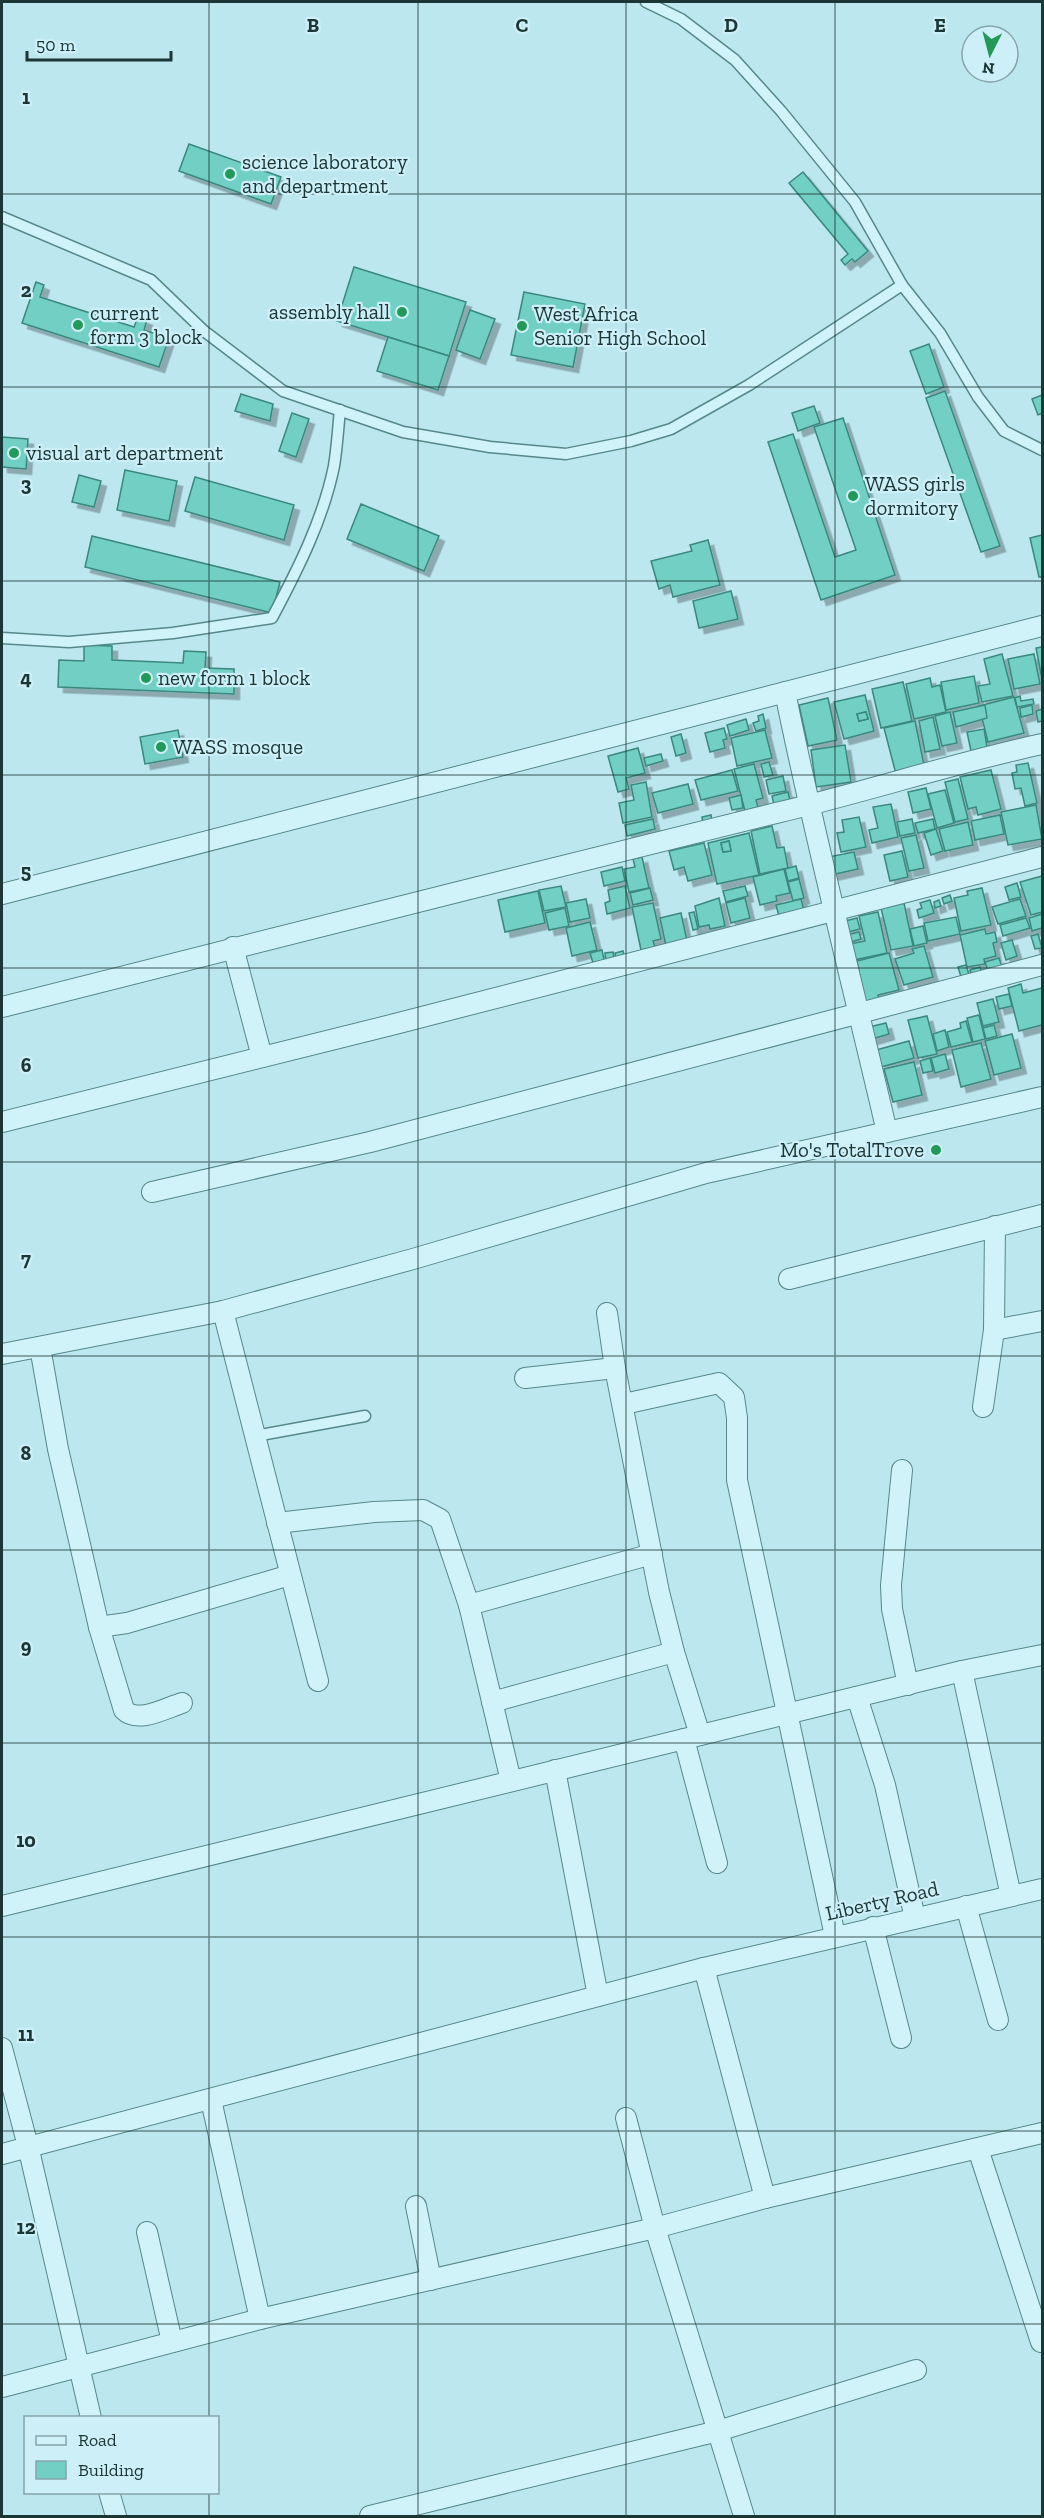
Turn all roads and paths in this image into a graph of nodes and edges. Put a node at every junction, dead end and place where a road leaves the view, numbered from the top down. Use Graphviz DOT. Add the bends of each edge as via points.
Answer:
graph roads {
  1 [pos="646,2"];
  2 [pos="2,217"];
  3 [pos="902,285"];
  4 [pos="340,410"];
  5 [pos="1042,450"];
  6 [pos="1042,626"];
  7 [pos="2,638"];
  8 [pos="785,692"];
  9 [pos="1042,744"];
  10 [pos="808,806"];
  11 [pos="1042,857"];
  12 [pos="2,894"];
  13 [pos="835,910"];
  14 [pos="232,947"];
  15 [pos="1042,965"];
  16 [pos="2,1007"];
  17 [pos="859,1013"];
  18 [pos="262,1057"];
  19 [pos="1042,1097"];
  20 [pos="2,1122"];
  21 [pos="887,1132"];
  22 [pos="152,1192"];
  23 [pos="1042,1215"];
  24 [pos="995,1226"];
  25 [pos="789,1279"];
  26 [pos="223,1311"];
  27 [pos="607,1313"];
  28 [pos="1042,1321"];
  29 [pos="994,1330"];
  30 [pos="40,1347"];
  31 [pos="2,1354"];
  32 [pos="615,1368"];
  33 [pos="525,1378"];
  34 [pos="624,1404"];
  35 [pos="983,1407"];
  36 [pos="365,1416"];
  37 [pos="255,1436"];
  38 [pos="902,1470"];
  39 [pos="277,1524"];
  40 [pos="652,1554"];
  41 [pos="290,1575"];
  42 [pos="470,1605"];
  43 [pos="99,1628"];
  44 [pos="674,1652"];
  45 [pos="1042,1655"];
  46 [pos="962,1671"];
  47 [pos="318,1681"];
  48 [pos="908,1685"];
  49 [pos="857,1697"];
  50 [pos="492,1701"];
  51 [pos="183,1703"];
  52 [pos="788,1714"];
  53 [pos="692,1737"];
  54 [pos="555,1770"];
  55 [pos="511,1781"];
  56 [pos="717,1863"];
  57 [pos="1042,1889"];
  58 [pos="1011,1896"];
  59 [pos="2,1905"];
  60 [pos="966,1906"];
  61 [pos="915,1918"];
  62 [pos="873,1927"];
  63 [pos="835,1936"];
  64 [pos="704,1968"];
  65 [pos="598,1996"];
  66 [pos="998,2019"];
  67 [pos="901,2038"];
  68 [pos="2,2048"];
  69 [pos="211,2100"];
  70 [pos="626,2118"];
  71 [pos="1042,2133"];
  72 [pos="28,2146"];
  73 [pos="978,2149"];
  74 [pos="2,2154"];
  75 [pos="765,2198"];
  76 [pos="416,2206"];
  77 [pos="655,2228"];
  78 [pos="147,2232"];
  79 [pos="431,2280"];
  80 [pos="260,2319"];
  81 [pos="172,2342"];
  82 [pos="1041,2342"];
  83 [pos="78,2367"];
  84 [pos="916,2370"];
  85 [pos="2,2386"];
  86 [pos="90,2416"];
  87 [pos="718,2431"];
  88 [pos="110,2494"];
  89 [pos="116,2517"];
  90 [pos="370,2517"];
  91 [pos="744,2517"];
  1 -- 3 [label="lane" via="681,20 735,60 855,202"];
  2 -- 4 [label="lane" via="151,280 204,331 283,391"];
  3 -- 4 [label="lane" via="699,415 671,429 631,441 566,454 490,447 403,432"];
  3 -- 5 [label="lane" via="940,333 978,397 1004,431"];
  4 -- 7 [label="lane" via="334,465 323,506 300,565 272,618 173,633 69,642"];
  6 -- 8 [label="street"];
  8 -- 10 [label="street"];
  8 -- 12 [label="street"];
  9 -- 10 [label="street" via="974,758"];
  10 -- 13 [label="street"];
  10 -- 14 [label="street"];
  11 -- 13 [label="street"];
  13 -- 17 [label="street"];
  13 -- 18 [label="street"];
  14 -- 16 [label="street"];
  14 -- 18 [label="street"];
  15 -- 17 [label="street"];
  17 -- 21 [label="street"];
  17 -- 22 [label="street" via="370,1142"];
  18 -- 20 [label="street"];
  19 -- 21 [label="street"];
  21 -- 26 [label="street" via="706,1173"];
  23 -- 24 [label="street"];
  24 -- 25 [label="street"];
  24 -- 29 [label="street"];
  26 -- 30 [label="street"];
  26 -- 37 [label="street"];
  27 -- 32 [label="street"];
  28 -- 29 [label="street"];
  29 -- 35 [label="street"];
  30 -- 31 [label="street"];
  30 -- 43 [label="street" via="58,1449"];
  32 -- 33 [label="street"];
  32 -- 34 [label="street"];
  34 -- 40 [label="street"];
  34 -- 52 [label="street" via="719,1383 734,1397 737,1480"];
  36 -- 37 [label="lane"];
  37 -- 39 [label="street"];
  38 -- 48 [label="street" via="891,1585 892,1609"];
  39 -- 41 [label="street"];
  39 -- 42 [label="street" via="423,1510 440,1519"];
  40 -- 42 [label="street"];
  40 -- 44 [label="street"];
  41 -- 43 [label="street"];
  41 -- 47 [label="street"];
  42 -- 50 [label="street"];
  43 -- 51 [label="street" via="127,1713 141,1716"];
  44 -- 50 [label="street"];
  44 -- 53 [label="street"];
  45 -- 46 [label="street"];
  46 -- 48 [label="street"];
  46 -- 58 [label="street"];
  48 -- 49 [label="street"];
  49 -- 52 [label="street"];
  49 -- 61 [label="street" via="885,1785"];
  50 -- 55 [label="street"];
  52 -- 53 [label="street"];
  52 -- 63 [label="street"];
  53 -- 54 [label="street"];
  53 -- 56 [label="street"];
  54 -- 55 [label="street"];
  54 -- 65 [label="street"];
  55 -- 59 [label="street"];
  57 -- 58 [label="street, Liberty Road"];
  58 -- 60 [label="street, Liberty Road"];
  60 -- 61 [label="street, Liberty Road"];
  60 -- 66 [label="street"];
  61 -- 62 [label="street, Liberty Road"];
  62 -- 63 [label="street, Liberty Road"];
  62 -- 67 [label="street"];
  63 -- 64 [label="street, Liberty Road"];
  64 -- 65 [label="street, Liberty Road"];
  64 -- 75 [label="street"];
  65 -- 69 [label="street, Liberty Road"];
  68 -- 72 [label="street"];
  69 -- 72 [label="street, Liberty Road"];
  69 -- 80 [label="street"];
  70 -- 77 [label="street"];
  71 -- 73 [label="street"];
  72 -- 74 [label="street, Liberty Road"];
  72 -- 83 [label="street"];
  73 -- 75 [label="street"];
  73 -- 82 [label="street"];
  75 -- 77 [label="street"];
  76 -- 79 [label="street"];
  77 -- 79 [label="street"];
  77 -- 87 [label="street"];
  78 -- 81 [label="street"];
  79 -- 80 [label="street"];
  80 -- 81 [label="street"];
  81 -- 83 [label="street"];
  83 -- 85 [label="street"];
  83 -- 86 [label="street"];
  84 -- 87 [label="street"];
  87 -- 90 [label="street"];
  87 -- 91 [label="street"];
  88 -- 89 [label="street"];
}
